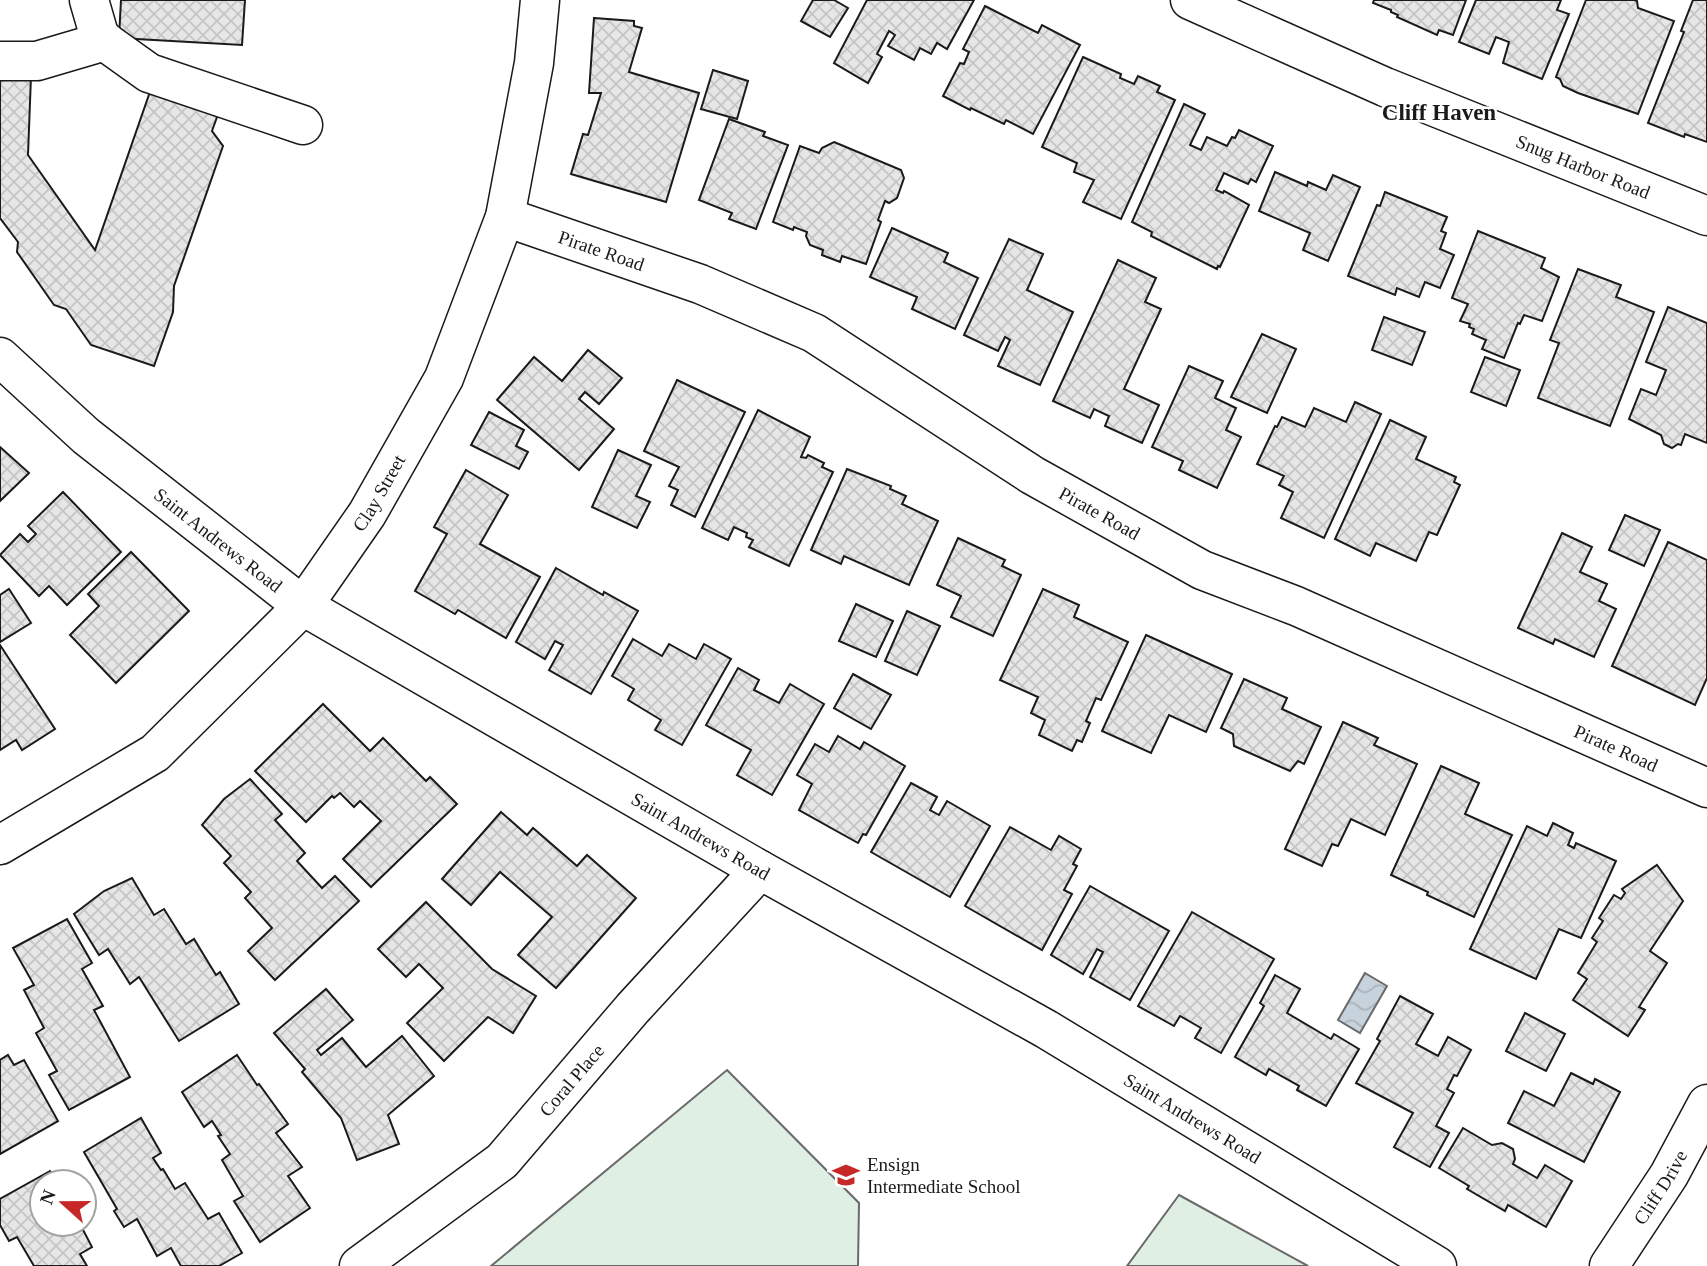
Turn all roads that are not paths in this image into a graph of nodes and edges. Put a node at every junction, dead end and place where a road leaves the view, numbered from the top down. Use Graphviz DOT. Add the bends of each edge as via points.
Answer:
graph roads {
  1 [pos="89,0"];
  2 [pos="540,0"];
  3 [pos="1190,0"];
  4 [pos="105,41"];
  5 [pos="0,61"];
  6 [pos="303,125"];
  7 [pos="1707,216"];
  8 [pos="505,217"];
  9 [pos="0,357"];
  10 [pos="303,606"];
  11 [pos="1707,788"];
  12 [pos="0,845"];
  13 [pos="760,870"];
  14 [pos="1707,1104"];
  15 [pos="359,1266"];
  16 [pos="1437,1266"];
  17 [pos="1609,1266"];
  1 -- 4 [label="street" via="100,38"];
  2 -- 8 [label="street, Clay Street" via="534,63"];
  3 -- 7 [label="street, Snug Harbor Road" via="1385,88"];
  4 -- 5 [label="street" via="37,61"];
  4 -- 6 [label="street" via="149,73"];
  8 -- 10 [label="street, Clay Street" via="444,378 367,514"];
  8 -- 11 [label="street, Pirate Road" via="700,284 814,333 1032,475 1202,570 1296,606"];
  9 -- 10 [label="street, Saint Andrews Road" via="86,436"];
  10 -- 12 [label="street, Clay Street" via="155,753"];
  10 -- 13 [label="street, Saint Andrews Road"];
  13 -- 15 [label="street, Coral Place" via="502,1161"];
  13 -- 16 [label="street, Saint Andrews Road" via="1046,1029"];
  14 -- 17 [label="street, Cliff Drive" via="1669,1175"];
}
